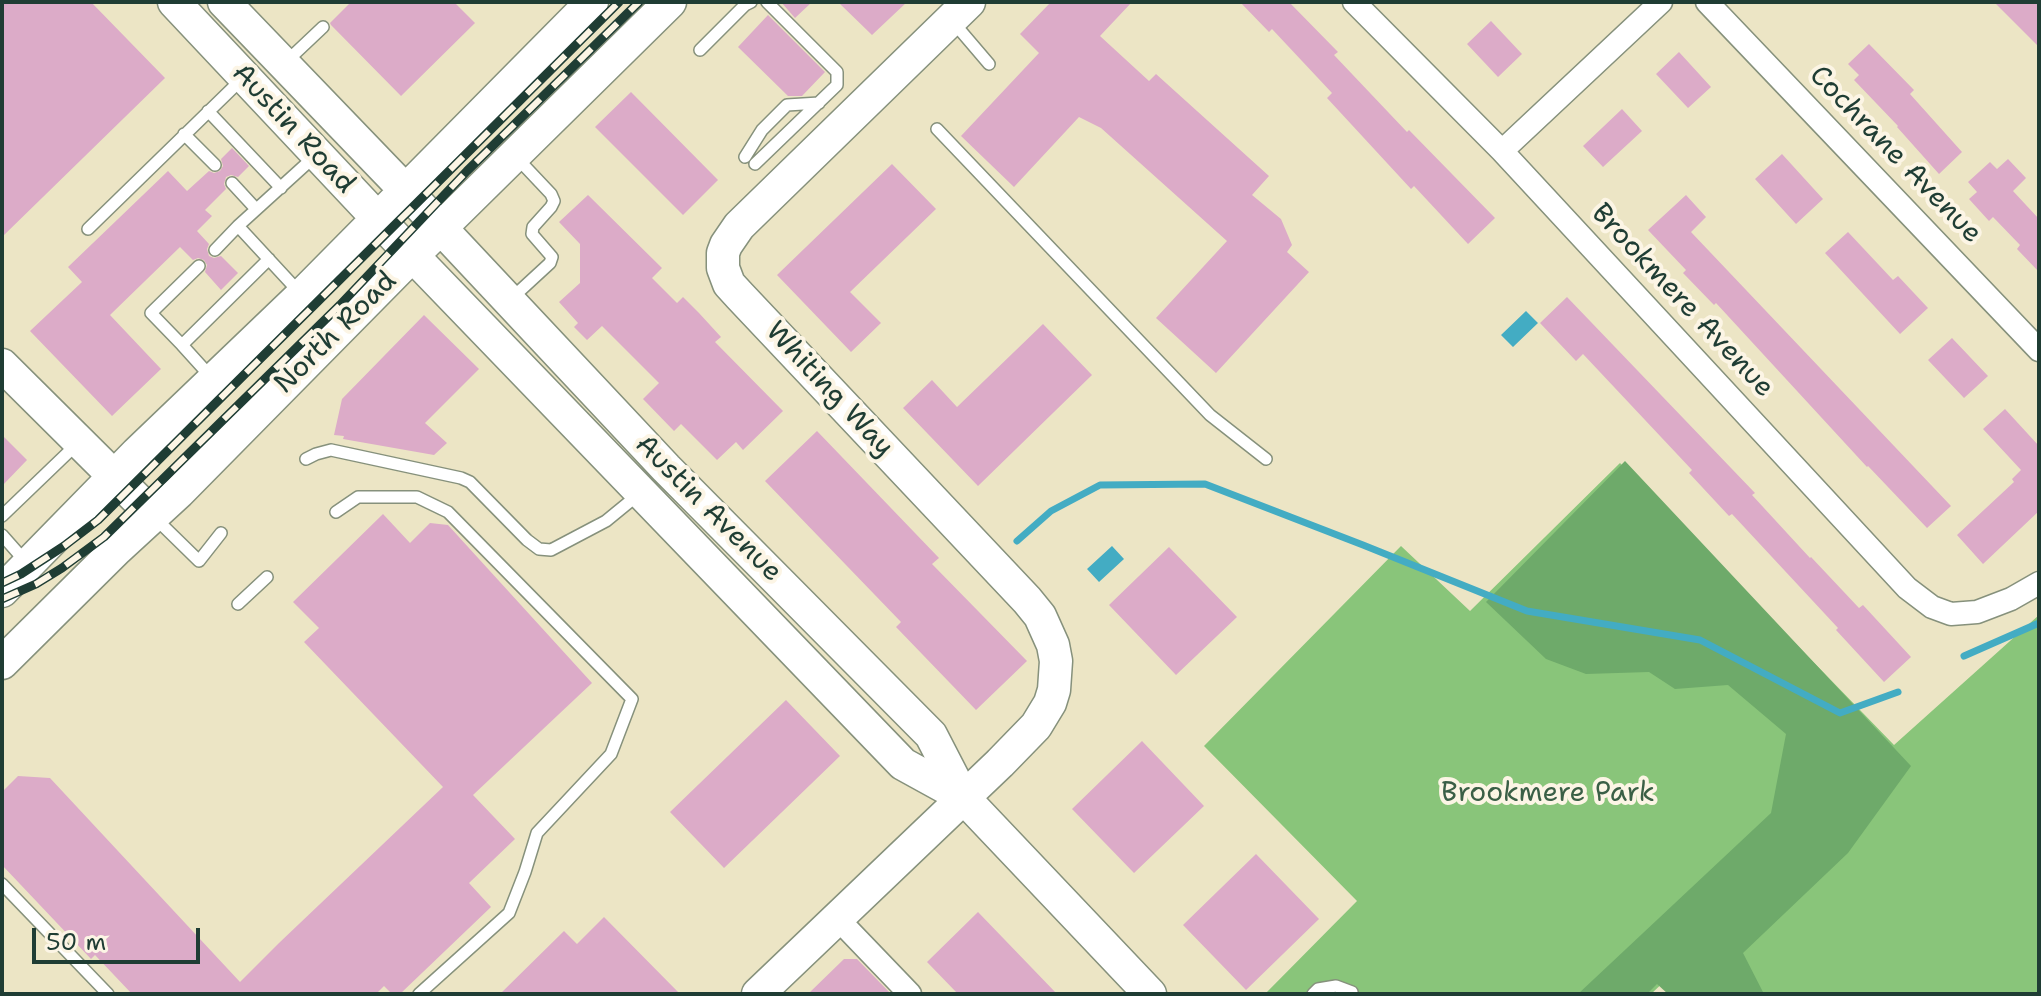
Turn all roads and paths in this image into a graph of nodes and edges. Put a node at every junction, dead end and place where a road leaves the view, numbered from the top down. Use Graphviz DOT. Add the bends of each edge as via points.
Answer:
graph roads {
  1 [pos="174,2"];
  2 [pos="224,2"];
  3 [pos="592,2"];
  4 [pos="670,2"];
  5 [pos="751,2"];
  6 [pos="767,2"];
  7 [pos="1354,2"];
  8 [pos="1661,2"];
  9 [pos="1707,2"];
  10 [pos="960,11"];
  11 [pos="323,27"];
  12 [pos="700,50"];
  13 [pos="284,64"];
  14 [pos="989,64"];
  15 [pos="244,77"];
  16 [pos="819,103"];
  17 [pos="208,111"];
  18 [pos="937,129"];
  19 [pos="184,134"];
  20 [pos="1502,151"];
  21 [pos="317,153"];
  22 [pos="514,155"];
  23 [pos="215,165"];
  24 [pos="232,183"];
  25 [pos="281,188"];
  26 [pos="406,191"];
  27 [pos="256,209"];
  28 [pos="378,218"];
  29 [pos="238,226"];
  30 [pos="440,228"];
  31 [pos="88,229"];
  32 [pos="215,250"];
  33 [pos="412,255"];
  34 [pos="269,259"];
  35 [pos="199,266"];
  36 [pos="302,295"];
  37 [pos="508,302"];
  38 [pos="182,345"];
  39 [pos="2039,350"];
  40 [pos="2,365"];
  41 [pos="214,380"];
  42 [pos="79,443"];
  43 [pos="306,459"];
  44 [pos="1266,459"];
  45 [pos="666,468"];
  46 [pos="113,477"];
  47 [pos="641,492"];
  48 [pos="336,512"];
  49 [pos="2,516"];
  50 [pos="154,516"];
  51 [pos="221,533"];
  52 [pos="2,535"];
  53 [pos="27,563"];
  54 [pos="267,577"];
  55 [pos="2039,583"];
  56 [pos="2,591"];
  57 [pos="238,604"];
  58 [pos="2,663"];
  59 [pos="963,797"];
  60 [pos="2,884"];
  61 [pos="837,918"];
  62 [pos="1352,992"];
  63 [pos="108,994"];
  64 [pos="419,994"];
  65 [pos="758,994"];
  66 [pos="910,994"];
  67 [pos="1150,994"];
  68 [pos="1313,994"];
  1 -- 15 [label="main road, Austin Road"];
  2 -- 13 [label="main road, Austin Road"];
  3 -- 26 [label="main road, North Road"];
  4 -- 22 [label="main road, North Road"];
  5 -- 12 [label="lane"];
  6 -- 16 [label="lane" via="837,72 837,85"];
  7 -- 20 [label="street, Brookmere Avenue"];
  8 -- 20 [label="street"];
  9 -- 39 [label="street, Cochrane Avenue"];
  10 -- 14 [label="lane"];
  10 -- 59 [label="main road, Whiting Way" via="739,226 723,261 729,284 1027,600 1048,631 1056,677 1045,714"];
  11 -- 13 [label="lane"];
  13 -- 26 [label="main road, Austin Road"];
  15 -- 17 [label="lane"];
  15 -- 21 [label="main road, Austin Road"];
  16 -- 16 [label="lane" via="750,160 762,130 787,105"];
  17 -- 19 [label="lane"];
  17 -- 25 [label="lane"];
  18 -- 44 [label="lane" via="1210,415"];
  19 -- 23 [label="lane"];
  19 -- 31 [label="lane"];
  20 -- 55 [label="street, Brookmere Avenue" via="1907,588 1951,614 1977,612"];
  21 -- 25 [label="lane"];
  21 -- 28 [label="main road, Austin Road"];
  22 -- 30 [label="main road, North Road"];
  22 -- 37 [label="lane" via="554,201 532,234 552,257"];
  24 -- 27 [label="lane"];
  25 -- 27 [label="lane"];
  26 -- 28 [label="main road, North Road"];
  26 -- 30 [label="main road, Austin Road"];
  27 -- 29 [label="lane"];
  28 -- 33 [label="main road, Austin Road"];
  28 -- 36 [label="main road, North Road"];
  29 -- 32 [label="lane"];
  29 -- 34 [label="lane"];
  30 -- 33 [label="main road, North Road"];
  30 -- 37 [label="main road, Austin Avenue"];
  33 -- 47 [label="main road, Austin Avenue"];
  33 -- 50 [label="main road, North Road"];
  34 -- 36 [label="lane"];
  34 -- 38 [label="lane"];
  35 -- 38 [label="lane" via="151,313"];
  36 -- 41 [label="main road, North Road"];
  37 -- 45 [label="main road, Austin Avenue"];
  38 -- 41 [label="lane"];
  40 -- 42 [label="main road"];
  41 -- 46 [label="main road, North Road"];
  42 -- 46 [label="main road"];
  42 -- 49 [label="lane"];
  43 -- 47 [label="lane" via="331,450 461,478 539,549 551,550 606,521"];
  45 -- 47 [label="main road"];
  45 -- 59 [label="main road, Austin Avenue" via="931,735"];
  46 -- 50 [label="main road"];
  46 -- 53 [label="main road, North Road"];
  47 -- 59 [label="main road, Austin Avenue" via="903,764"];
  48 -- 64 [label="lane" via="358,497 417,497 448,512 632,699 611,754 537,833 509,913"];
  50 -- 51 [label="lane" via="199,561"];
  50 -- 58 [label="main road, North Road"];
  52 -- 53 [label="lane"];
  53 -- 56 [label="main road, North Road"];
  54 -- 57 [label="lane"];
  59 -- 61 [label="main road, Whiting Way"];
  59 -- 67 [label="main road, Austin Avenue"];
  60 -- 63 [label="lane"];
  61 -- 65 [label="main road, Whiting Way"];
  61 -- 66 [label="street"];
  62 -- 68 [label="lane" via="1336,986"];
}
